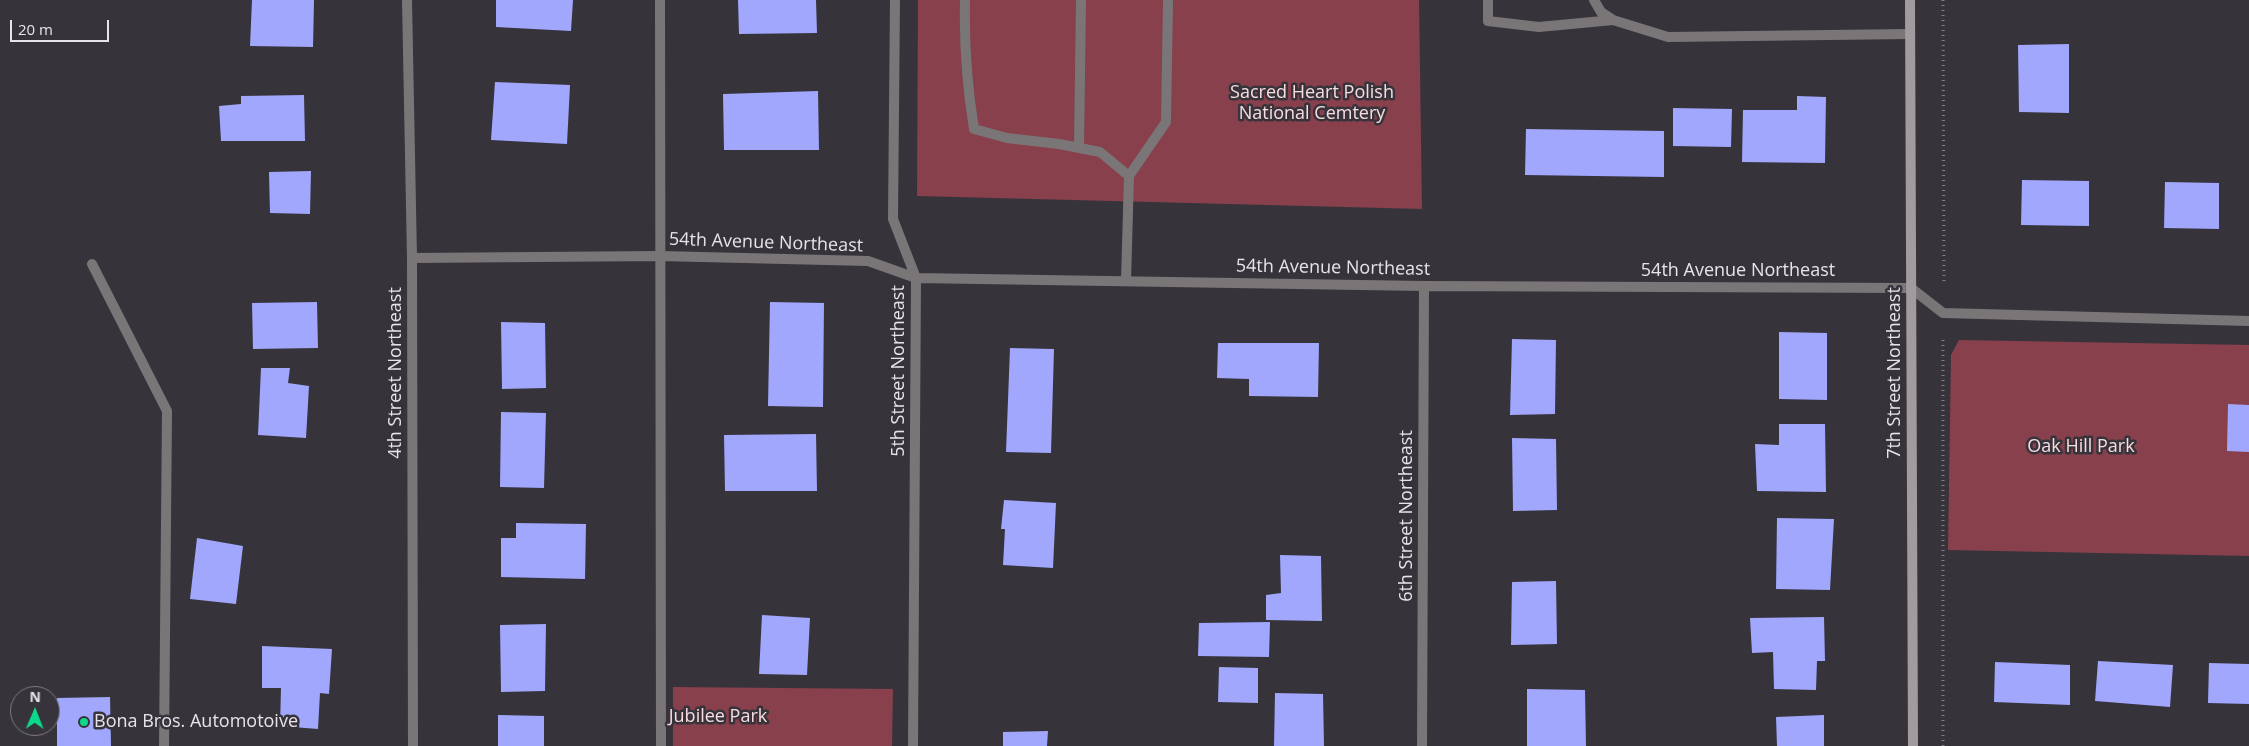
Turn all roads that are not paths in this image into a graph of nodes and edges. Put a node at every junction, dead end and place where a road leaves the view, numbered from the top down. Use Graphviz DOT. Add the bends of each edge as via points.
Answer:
graph roads {
  1 [pos="408,0"];
  2 [pos="660,0"];
  3 [pos="895,0"];
  4 [pos="965,0"];
  5 [pos="1081,0"];
  6 [pos="1168,0"];
  7 [pos="1488,0"];
  8 [pos="1594,0"];
  9 [pos="1910,0"];
  10 [pos="1614,20"];
  11 [pos="1910,34"];
  12 [pos="1079,148"];
  13 [pos="1129,176"];
  14 [pos="660,256"];
  15 [pos="412,258"];
  16 [pos="92,264"];
  17 [pos="916,278"];
  18 [pos="1126,281"];
  19 [pos="1424,286"];
  20 [pos="1911,288"];
  21 [pos="2249,321"];
  22 [pos="164,746"];
  23 [pos="413,746"];
  24 [pos="661,746"];
  25 [pos="913,746"];
  26 [pos="1422,746"];
  27 [pos="1913,746"];
  1 -- 15 [label="street, 4th Street Northeast"];
  2 -- 14 [label="street"];
  3 -- 17 [label="street, 5th Street Northeast" via="893,219"];
  4 -- 12 [label="street" via="964,36 974,129 1007,138"];
  5 -- 12 [label="street"];
  6 -- 13 [label="street" via="1166,122"];
  7 -- 10 [label="street" via="1488,21 1539,27"];
  8 -- 10 [label="street" via="1601,12"];
  9 -- 11 [label="street, 7th Street Northeast"];
  10 -- 11 [label="street" via="1668,37"];
  11 -- 20 [label="street, 7th Street Northeast"];
  12 -- 13 [label="street" via="1100,152"];
  13 -- 18 [label="street"];
  14 -- 15 [label="street, 54th Avenue Northeast"];
  14 -- 17 [label="street, 54th Avenue Northeast" via="868,261"];
  14 -- 24 [label="street"];
  15 -- 23 [label="street, 4th Street Northeast"];
  16 -- 22 [label="street" via="167,412"];
  17 -- 18 [label="street, 54th Avenue Northeast"];
  17 -- 25 [label="street, 5th Street Northeast"];
  18 -- 19 [label="street, 54th Avenue Northeast"];
  19 -- 20 [label="street, 54th Avenue Northeast"];
  19 -- 26 [label="street, 6th Street Northeast"];
  20 -- 21 [label="street" via="1944,313"];
  20 -- 27 [label="street, 7th Street Northeast"];
}
